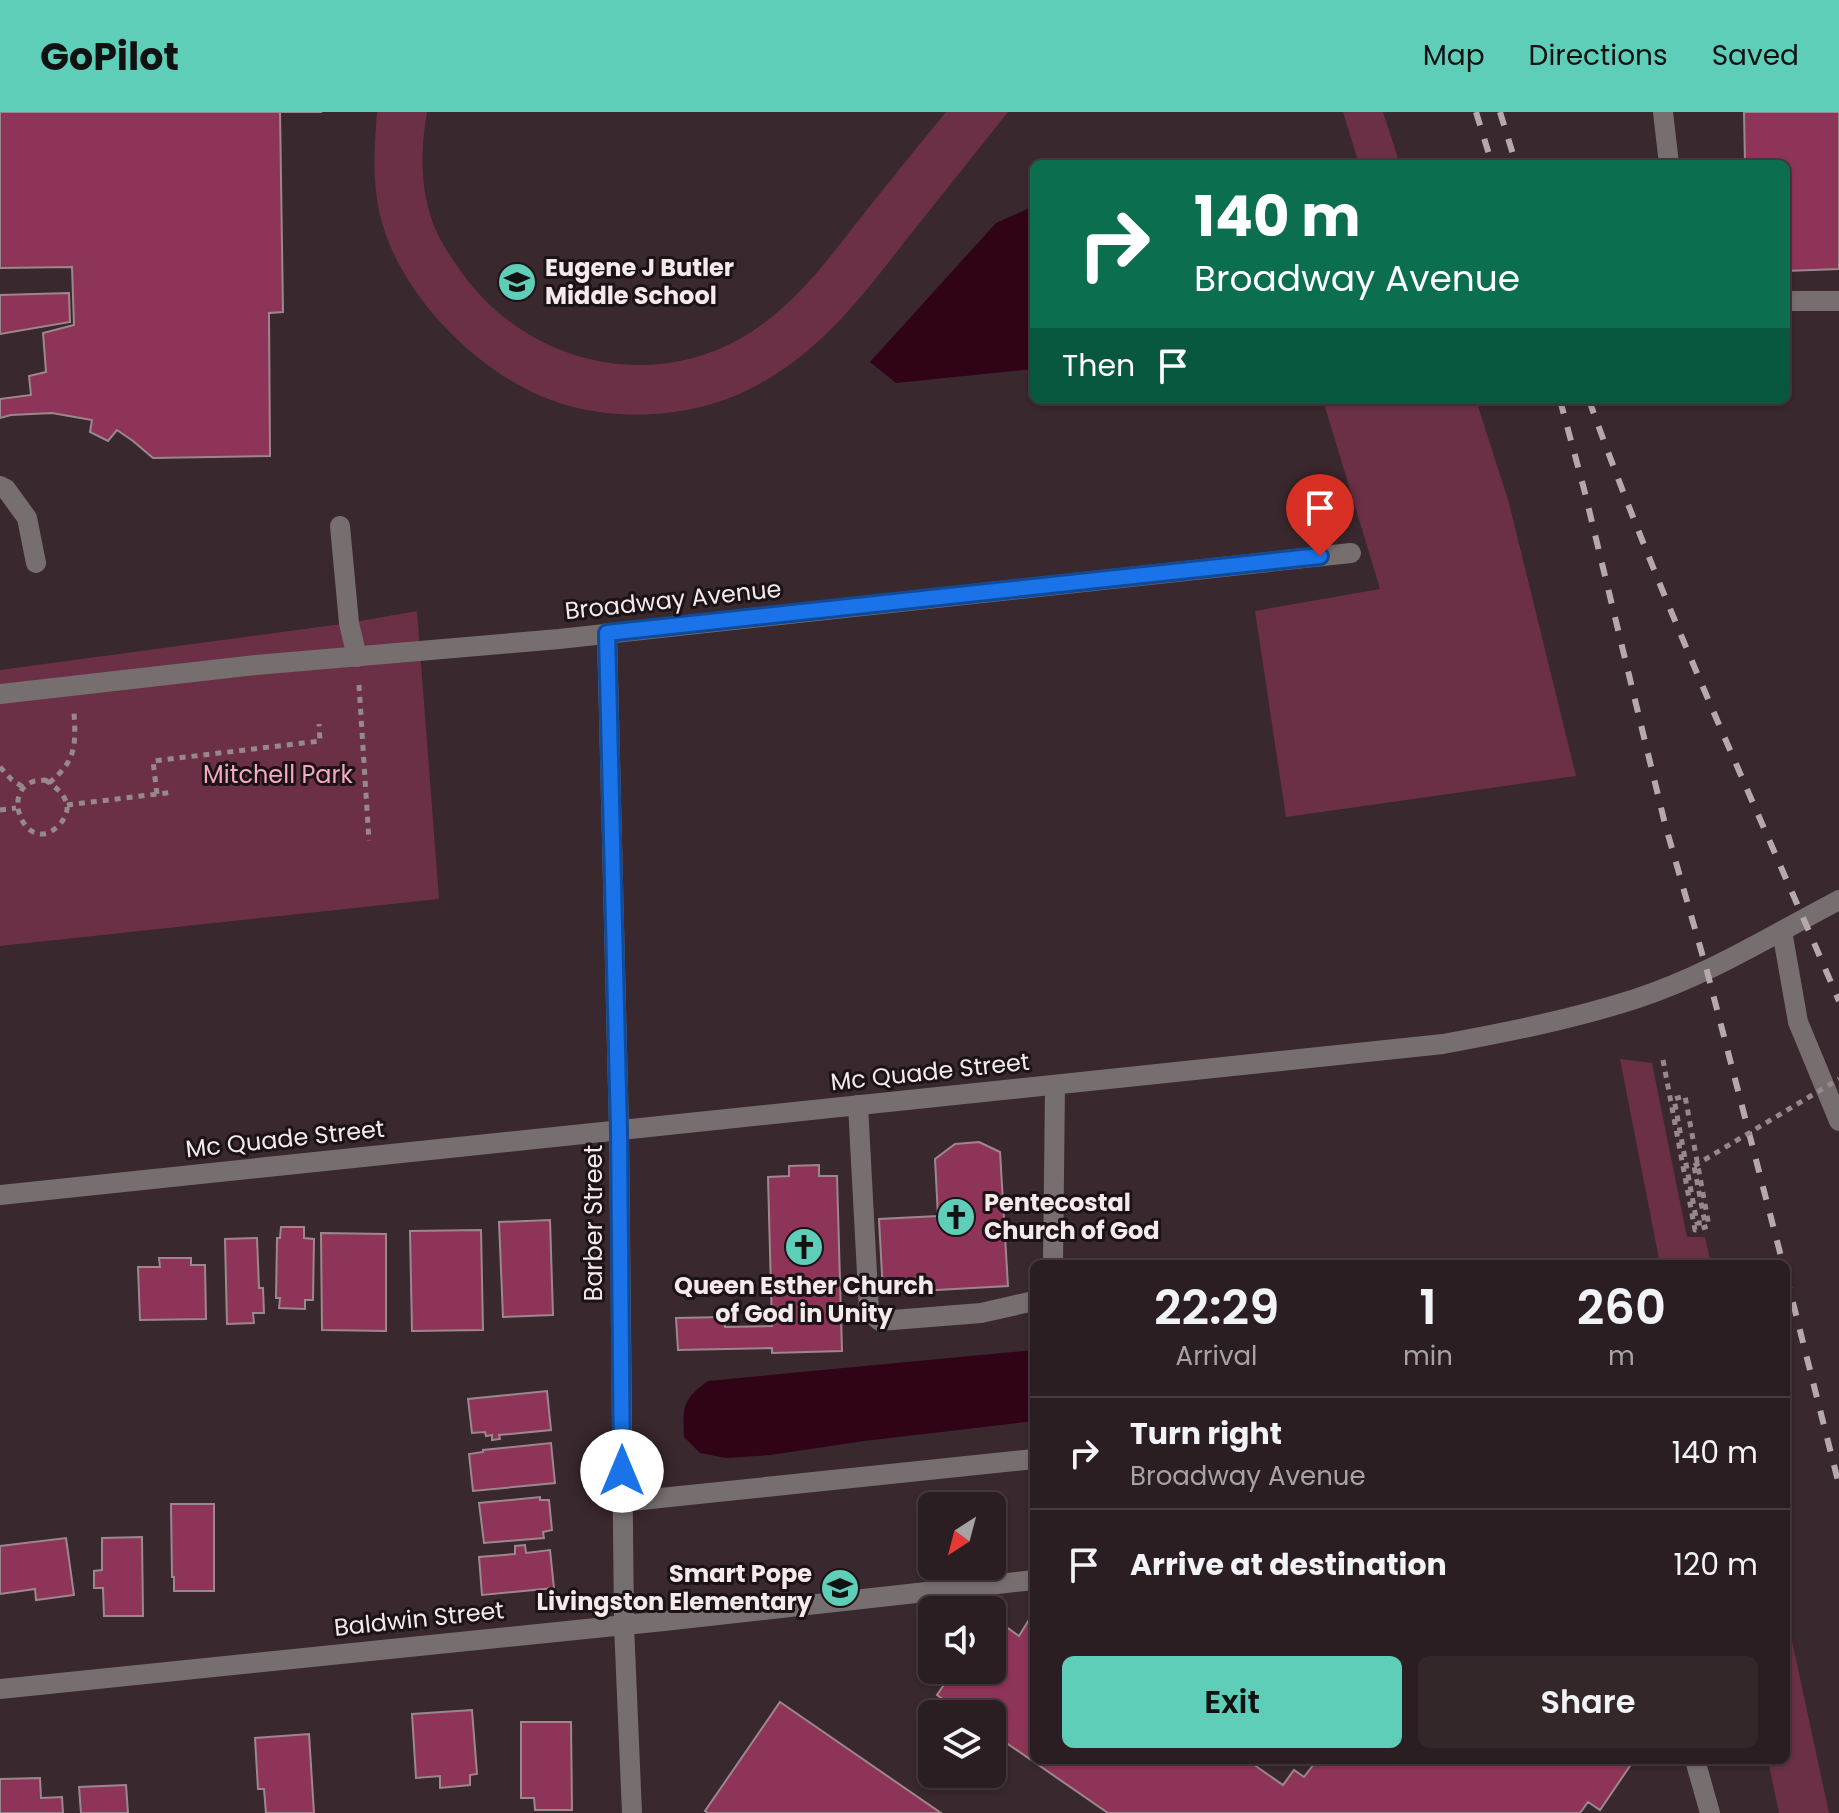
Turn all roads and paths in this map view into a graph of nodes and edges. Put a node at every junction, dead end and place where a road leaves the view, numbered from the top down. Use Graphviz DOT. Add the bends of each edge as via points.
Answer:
graph roads {
  1 [pos="1663,112"];
  2 [pos="1669,160"];
  3 [pos="1790,301"];
  4 [pos="1839,301"];
  5 [pos="0,486"];
  6 [pos="340,526"];
  7 [pos="1351,553"];
  8 [pos="36,563"];
  9 [pos="607,633"];
  10 [pos="357,657"];
  11 [pos="72,686"];
  12 [pos="0,694"];
  13 [pos="319,724"];
  14 [pos="0,767"];
  15 [pos="49,783"];
  16 [pos="24,787"];
  17 [pos="174,792"];
  18 [pos="157,794"];
  19 [pos="67,805"];
  20 [pos="16,808"];
  21 [pos="0,810"];
  22 [pos="369,841"];
  23 [pos="1839,900"];
  24 [pos="1782,931"];
  25 [pos="1663,1060"];
  26 [pos="1839,1079"];
  27 [pos="1055,1085"];
  28 [pos="858,1105"];
  29 [pos="1839,1121"];
  30 [pos="619,1131"];
  31 [pos="0,1195"];
  32 [pos="1053,1260"];
  33 [pos="1030,1302"];
  34 [pos="1030,1459"];
  35 [pos="622,1502"];
  36 [pos="1030,1580"];
  37 [pos="624,1625"];
  38 [pos="0,1689"];
  39 [pos="1696,1764"];
  40 [pos="632,1813"];
  41 [pos="1710,1813"];
  1 -- 2 [label="street"];
  3 -- 4 [label="street"];
  5 -- 8 [label="street" via="27,518"];
  6 -- 10 [label="street"];
  7 -- 9 [label="street, Broadway Avenue"];
  9 -- 10 [label="street, Broadway Avenue"];
  9 -- 30 [label="street, Barber Street"];
  10 -- 11 [label="street, Broadway Avenue"];
  10 -- 22 [label="path"];
  11 -- 12 [label="street, Broadway Avenue"];
  11 -- 15 [label="path" via="76,741 66,765"];
  13 -- 18 [label="path" via="320,741 153,761"];
  14 -- 16 [label="path"];
  15 -- 16 [label="path"];
  15 -- 19 [label="path"];
  16 -- 20 [label="path"];
  17 -- 18 [label="path"];
  18 -- 19 [label="path"];
  19 -- 20 [label="path" via="60,824 39,833 29,831"];
  20 -- 21 [label="path"];
  23 -- 24 [label="street, Mc Quade Street"];
  24 -- 27 [label="street, Mc Quade Street" via="1707,971 1637,999 1526,1028 1443,1044"];
  24 -- 29 [label="street" via="1798,1022"];
  25 -- 26 [label="path, bridge" via="1695,1230 1709,1226 1685,1096 1674,1099 1697,1223 1705,1223 1694,1166"];
  27 -- 28 [label="street, Mc Quade Street"];
  27 -- 32 [label="street"];
  28 -- 30 [label="street, Mc Quade Street"];
  28 -- 33 [label="street" via="869,1311 880,1321 981,1313"];
  30 -- 31 [label="street, Mc Quade Street"];
  30 -- 35 [label="street, Barber Street"];
  34 -- 35 [label="street"];
  35 -- 37 [label="street, Barber Street"];
  36 -- 37 [label="street, Baldwin Street"];
  37 -- 38 [label="street, Baldwin Street"];
  37 -- 40 [label="street, Barber Street"];
  39 -- 41 [label="street"];
}
